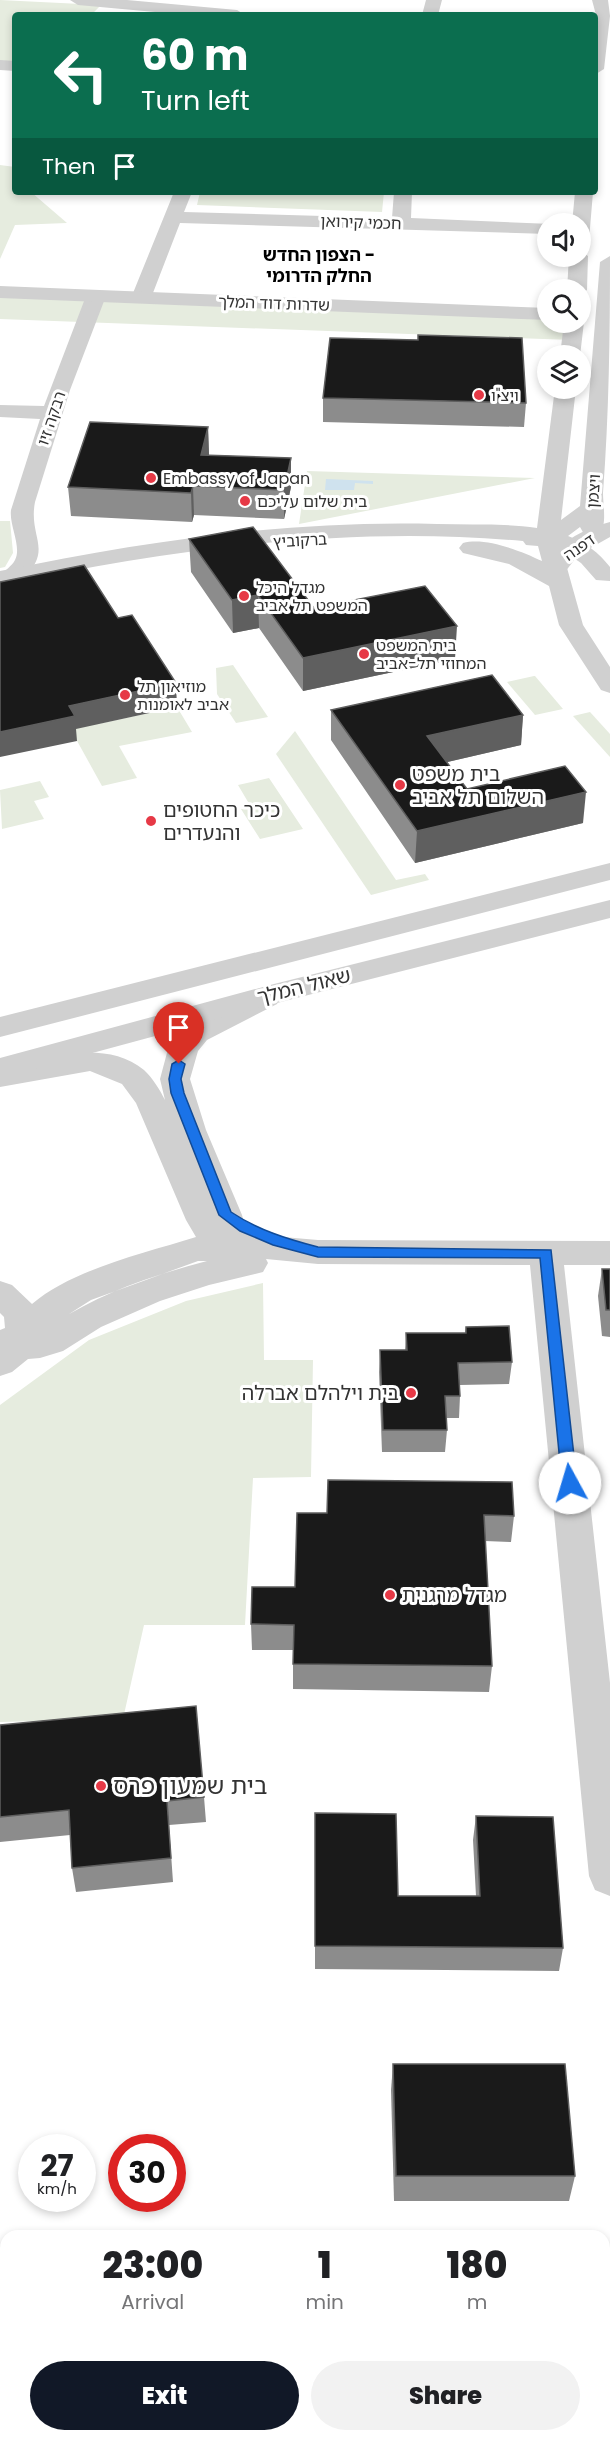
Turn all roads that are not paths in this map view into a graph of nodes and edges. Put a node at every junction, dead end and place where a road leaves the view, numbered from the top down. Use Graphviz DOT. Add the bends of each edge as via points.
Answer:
graph roads {
  1 [pos="78,0"];
  2 [pos="600,0"];
  3 [pos="205,12"];
  4 [pos="598,51"];
  5 [pos="182,195"];
  6 [pos="403,195"];
  7 [pos="584,195"];
  8 [pos="582,213"];
  9 [pos="174,217"];
  10 [pos="401,224"];
  11 [pos="537,228"];
  12 [pos="610,262"];
  13 [pos="0,292"];
  14 [pos="96,296"];
  15 [pos="141,298"];
  16 [pos="537,314"];
  17 [pos="591,315"];
  18 [pos="606,316"];
  19 [pos="565,399"];
  20 [pos="0,411"];
  21 [pos="51,413"];
  22 [pos="598,501"];
  23 [pos="547,537"];
  24 [pos="320,538"];
  25 [pos="592,538"];
  26 [pos="29,542"];
  27 [pos="44,563"];
  28 [pos="556,577"];
  29 [pos="8,582"];
  30 [pos="607,583"];
  31 [pos="610,685"];
  32 [pos="610,871"];
  33 [pos="610,909"];
  34 [pos="274,994"];
  35 [pos="0,1027"];
  36 [pos="0,1068"];
  37 [pos="0,1077"];
  38 [pos="214,1218"];
  39 [pos="318,1252"];
  40 [pos="546,1253"];
  41 [pos="610,1253"];
  42 [pos="230,1254"];
  43 [pos="176,1256"];
  44 [pos="0,1294"];
  45 [pos="7,1347"];
  46 [pos="610,1876"];
  1 -- 3 [label="street"];
  2 -- 4 [label="street"];
  5 -- 9 [label="street"];
  6 -- 10 [label="street"];
  7 -- 8 [label="street"];
  9 -- 10 [label="street, חכמי קירואן"];
  9 -- 15 [label="street"];
  10 -- 11 [label="street, חכמי קירואן"];
  12 -- 18 [label="street, ויצמן"];
  13 -- 14 [label="street, שדרות דוד המלך"];
  14 -- 15 [label="street, שדרות דוד המלך"];
  14 -- 21 [label="street, רבקה זיו"];
  15 -- 16 [label="street, שדרות דוד המלך"];
  17 -- 18 [label="street"];
  18 -- 22 [label="street, ויצמן"];
  19 -- 23 [label="street"];
  20 -- 21 [label="street"];
  21 -- 26 [label="street, רבקה זיו" via="22,511 21,525"];
  22 -- 23 [label="street, ברקוביץ" via="571,525"];
  22 -- 25 [label="street, ויצמן"];
  23 -- 24 [label="street, ברקוביץ" via="520,542 425,537"];
  23 -- 25 [label="street"];
  23 -- 27 [label="street, ברקוביץ" via="420,529 309,530 159,546 85,561"];
  23 -- 28 [label="street"];
  24 -- 28 [label="street" via="494,551"];
  24 -- 29 [label="street, ברקוביץ" via="248,543"];
  25 -- 28 [label="street, דפנה" via="562,556"];
  25 -- 30 [label="street" via="595,563"];
  26 -- 27 [label="street"];
  26 -- 29 [label="street, רבקה זיו" via="26,566"];
  27 -- 29 [label="street" via="36,576"];
  28 -- 31 [label="street" via="580,644"];
  32 -- 35 [label="street, שאול המלך"];
  33 -- 34 [label="street, שאול המלך"];
  34 -- 36 [label="street, שאול המלך"];
  34 -- 38 [label="street" via="196,1033 183,1049 175,1079"];
  37 -- 38 [label="street" via="90,1061 133,1077 150,1100"];
  38 -- 39 [label="street"];
  38 -- 42 [label="street"];
  38 -- 43 [label="street"];
  39 -- 40 [label="street"];
  39 -- 42 [label="street"];
  40 -- 41 [label="street"];
  40 -- 46 [label="street"];
  42 -- 43 [label="street" via="197,1250"];
  42 -- 45 [label="street" via="204,1273 146,1293 43,1344"];
  43 -- 45 [label="street" via="79,1291 53,1305"];
  44 -- 45 [label="street" via="20,1311 23,1322"];
}
